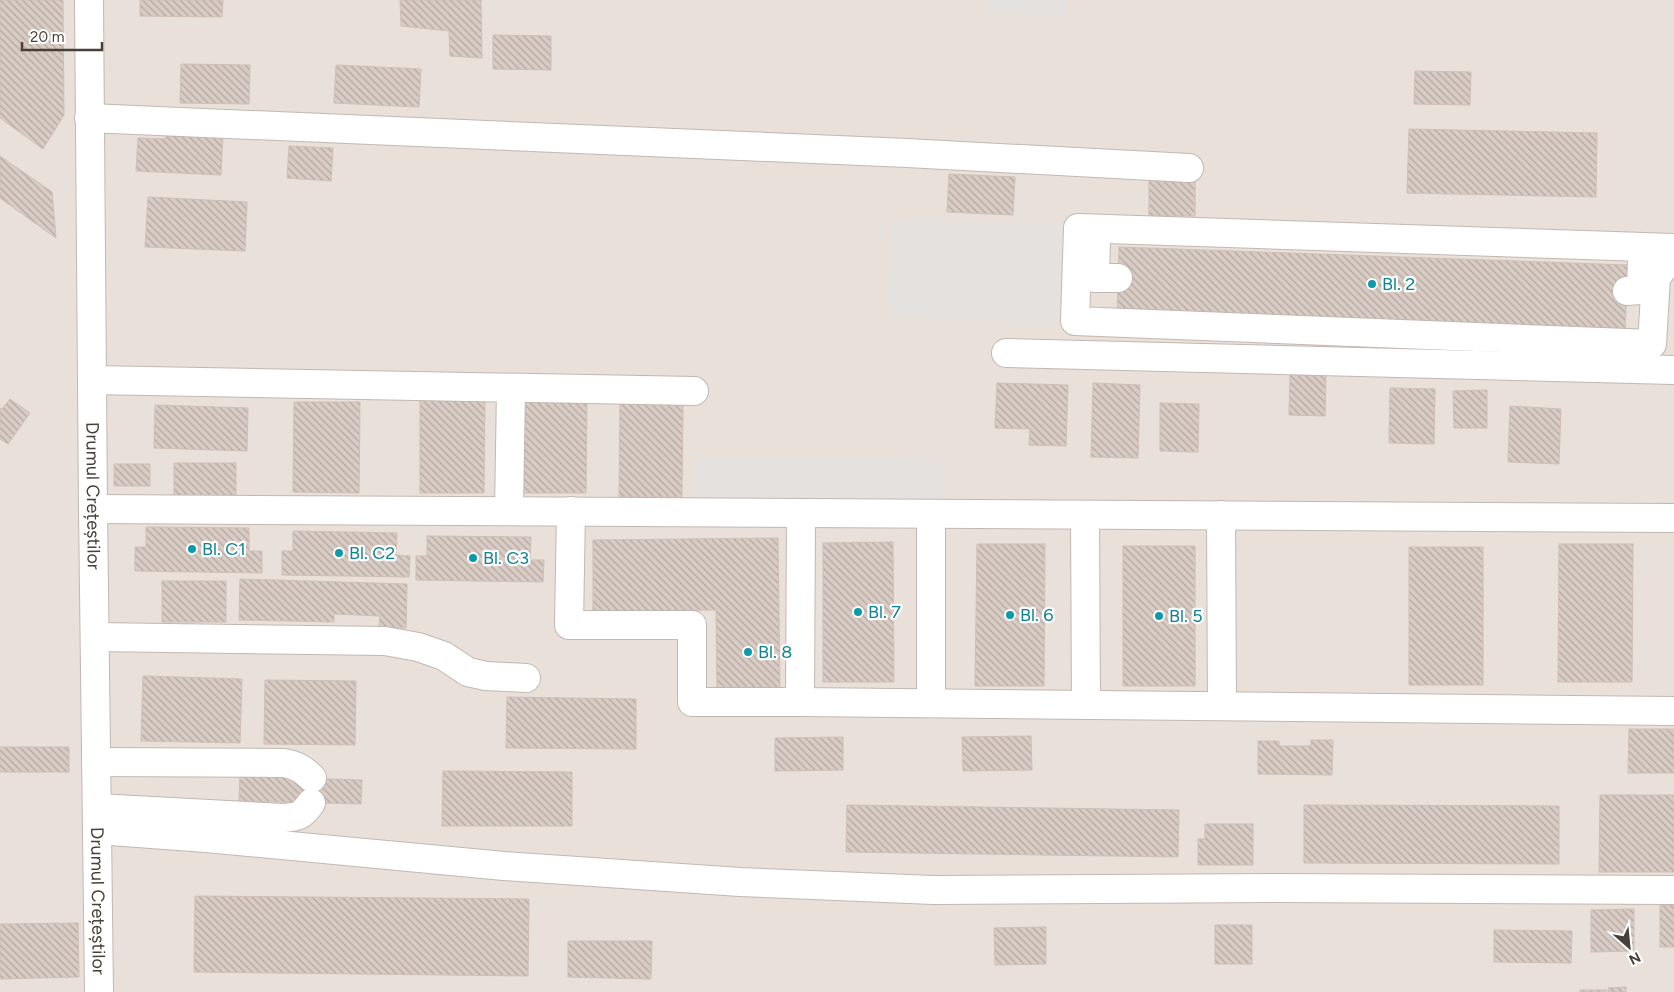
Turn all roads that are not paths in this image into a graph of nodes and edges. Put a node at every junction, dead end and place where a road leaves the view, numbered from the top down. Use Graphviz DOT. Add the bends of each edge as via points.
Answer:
graph roads {
  1 [pos="90,0"];
  2 [pos="89,118"];
  3 [pos="1189,168"];
  4 [pos="1097,229"];
  5 [pos="1642,247"];
  6 [pos="1674,248"];
  7 [pos="1674,253"];
  8 [pos="1118,278"];
  9 [pos="1627,291"];
  10 [pos="1006,353"];
  11 [pos="1674,370"];
  12 [pos="92,380"];
  13 [pos="511,388"];
  14 [pos="694,391"];
  15 [pos="93,509"];
  16 [pos="509,511"];
  17 [pos="571,511"];
  18 [pos="801,513"];
  19 [pos="931,514"];
  20 [pos="1085,514"];
  21 [pos="1221,515"];
  22 [pos="1674,518"];
  23 [pos="95,637"];
  24 [pos="526,678"];
  25 [pos="800,702"];
  26 [pos="931,703"];
  27 [pos="1086,705"];
  28 [pos="1222,706"];
  29 [pos="1674,711"];
  30 [pos="96,762"];
  31 [pos="97,819"];
  32 [pos="1674,890"];
  33 [pos="99,992"];
  1 -- 2 [label="street, Drumul Crețeștilor"];
  2 -- 3 [label="street" via="897,152"];
  2 -- 12 [label="street, Drumul Crețeștilor"];
  4 -- 5 [label="street"];
  4 -- 7 [label="street" via="1078,228 1075,322 1652,344 1656,278"];
  4 -- 8 [label="street" via="1095,278"];
  5 -- 6 [label="street"];
  5 -- 9 [label="street" via="1641,290"];
  10 -- 11 [label="street"];
  12 -- 13 [label="street"];
  12 -- 15 [label="street, Drumul Crețeștilor"];
  13 -- 14 [label="street"];
  13 -- 16 [label="street"];
  15 -- 16 [label="street"];
  15 -- 23 [label="street, Drumul Crețeștilor"];
  16 -- 17 [label="street"];
  17 -- 18 [label="street"];
  17 -- 25 [label="street" via="569,624 692,625 692,702"];
  18 -- 19 [label="street"];
  18 -- 25 [label="street"];
  19 -- 20 [label="street"];
  19 -- 26 [label="street"];
  20 -- 21 [label="street"];
  20 -- 27 [label="street"];
  21 -- 22 [label="street"];
  21 -- 28 [label="street"];
  23 -- 24 [label="street" via="385,641 418,646 444,656 468,672"];
  23 -- 30 [label="street, Drumul Crețeștilor"];
  25 -- 26 [label="street"];
  26 -- 27 [label="street"];
  27 -- 28 [label="street"];
  28 -- 29 [label="street"];
  30 -- 31 [label="street, Drumul Crețeștilor"];
  30 -- 31 [label="street" via="284,763 305,770 311,791 304,813 295,817"];
  31 -- 32 [label="street" via="206,838 504,866 749,883 934,890"];
  31 -- 33 [label="street, Drumul Crețeștilor"];
}
